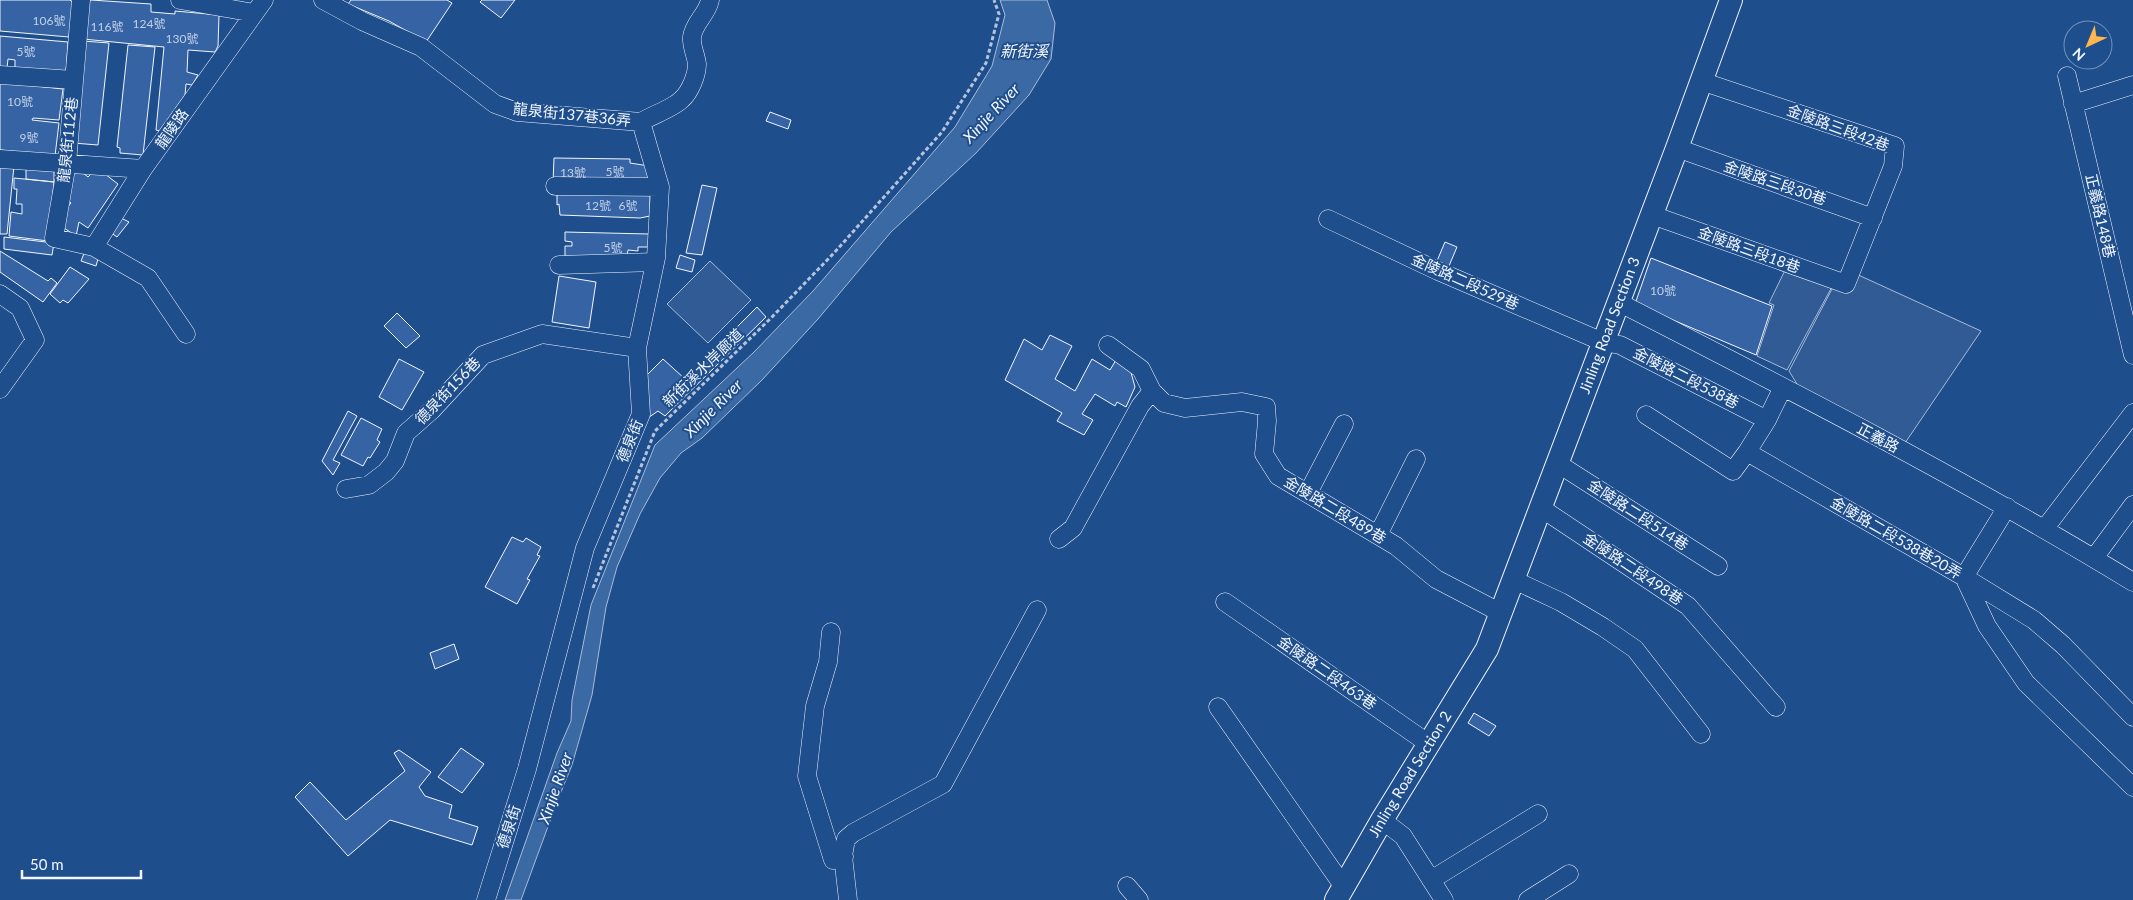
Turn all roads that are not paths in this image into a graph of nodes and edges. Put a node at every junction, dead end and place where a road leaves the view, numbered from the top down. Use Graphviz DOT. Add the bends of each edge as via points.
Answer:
graph roads {
  1 [pos="81,0"];
  2 [pos="180,0"];
  3 [pos="323,0"];
  4 [pos="710,0"];
  5 [pos="1731,0"];
  6 [pos="259,6"];
  7 [pos="0,75"];
  8 [pos="2067,76"];
  9 [pos="74,80"];
  10 [pos="1702,81"];
  11 [pos="2133,85"];
  12 [pos="2073,104"];
  13 [pos="642,122"];
  14 [pos="1677,148"];
  15 [pos="0,159"];
  16 [pos="68,163"];
  17 [pos="143,170"];
  18 [pos="554,186"];
  19 [pos="660,187"];
  20 [pos="1652,215"];
  21 [pos="1873,218"];
  22 [pos="1328,219"];
  23 [pos="94,248"];
  24 [pos="655,262"];
  25 [pos="559,265"];
  26 [pos="1846,284"];
  27 [pos="0,294"];
  28 [pos="1618,302"];
  29 [pos="186,334"];
  30 [pos="1603,342"];
  31 [pos="1108,345"];
  32 [pos="637,348"];
  33 [pos="2133,355"];
  34 [pos="1783,387"];
  35 [pos="0,389"];
  36 [pos="1152,391"];
  37 [pos="2133,413"];
  38 [pos="1646,416"];
  39 [pos="1767,420"];
  40 [pos="1344,424"];
  41 [pos="1747,452"];
  42 [pos="1416,459"];
  43 [pos="1557,463"];
  44 [pos="346,489"];
  45 [pos="1308,493"];
  46 [pos="2133,505"];
  47 [pos="2007,507"];
  48 [pos="1541,508"];
  49 [pos="2045,528"];
  50 [pos="1378,535"];
  51 [pos="1059,539"];
  52 [pos="2094,558"];
  53 [pos="1718,566"];
  54 [pos="1964,578"];
  55 [pos="1514,580"];
  56 [pos="2133,582"];
  57 [pos="1225,602"];
  58 [pos="1037,610"];
  59 [pos="1501,613"];
  60 [pos="831,632"];
  61 [pos="1487,650"];
  62 [pos="1218,707"];
  63 [pos="1776,707"];
  64 [pos="2133,716"];
  65 [pos="1701,734"];
  66 [pos="1429,744"];
  67 [pos="2133,787"];
  68 [pos="1538,814"];
  69 [pos="1382,820"];
  70 [pos="844,857"];
  71 [pos="1569,874"];
  72 [pos="1431,880"];
  73 [pos="1127,886"];
  74 [pos="1340,894"];
  75 [pos="486,900"];
  76 [pos="848,900"];
  77 [pos="1139,900"];
  78 [pos="1444,900"];
  79 [pos="1528,900"];
  1 -- 9 [label="street, 龍泉街112巷"];
  2 -- 6 [label="street"];
  3 -- 13 [label="street, 龍泉街137巷36弄" via="421,47 495,104 517,112"];
  4 -- 13 [label="street" via="708,10 697,23 691,38 697,65 688,90 682,100"];
  5 -- 10 [label="main road, Jinling Road Section 3"];
  6 -- 17 [label="street, 龍陵路"];
  7 -- 9 [label="street"];
  8 -- 12 [label="street, 正義路148巷"];
  9 -- 16 [label="street, 龍泉街112巷"];
  10 -- 14 [label="main road, Jinling Road Section 3"];
  10 -- 21 [label="street, 金陵路三段42巷" via="1895,146 1893,166"];
  11 -- 12 [label="street"];
  12 -- 33 [label="street, 正義路148巷"];
  13 -- 19 [label="street, 德泉街"];
  14 -- 20 [label="main road, Jinling Road Section 3"];
  14 -- 21 [label="street, 金陵路三段30巷"];
  15 -- 16 [label="street"];
  16 -- 17 [label="street"];
  16 -- 23 [label="street, 龍泉街112巷" via="54,238"];
  17 -- 23 [label="street, 龍陵路"];
  18 -- 19 [label="street"];
  19 -- 24 [label="street, 德泉街"];
  20 -- 26 [label="street, 金陵路三段18巷"];
  20 -- 28 [label="main road, Jinling Road Section 3"];
  21 -- 26 [label="street, 金陵路三段42巷"];
  22 -- 30 [label="street, 金陵路二段529巷" via="1438,271"];
  23 -- 29 [label="street" via="148,278"];
  24 -- 25 [label="street"];
  24 -- 32 [label="street, 德泉街"];
  27 -- 35 [label="street" via="20,308 35,340"];
  28 -- 30 [label="main road, Jinling Road Section 3"];
  28 -- 34 [label="street, 正義路"];
  30 -- 39 [label="street, 金陵路二段538巷" via="1620,345"];
  30 -- 43 [label="main road, Jinling Road Section 3"];
  31 -- 36 [label="street" via="1142,369"];
  32 -- 44 [label="street, 德泉街156巷" via="542,334 483,355 406,433 395,461 386,472 369,485"];
  32 -- 75 [label="street, 德泉街" via="641,414 585,548 527,769"];
  34 -- 39 [label="street"];
  34 -- 47 [label="street, 正義路"];
  36 -- 45 [label="street, 金陵路二段489巷" via="1164,403 1185,408 1242,402 1266,407 1268,421 1264,454 1278,476"];
  36 -- 51 [label="street" via="1140,406 1073,528"];
  37 -- 49 [label="street"];
  38 -- 41 [label="street" via="1733,471"];
  39 -- 41 [label="street"];
  40 -- 45 [label="street"];
  41 -- 54 [label="street, 金陵路二段538巷20弄"];
  42 -- 50 [label="street"];
  43 -- 48 [label="main road, Jinling Road Section 3"];
  43 -- 53 [label="street, 金陵路二段514巷"];
  45 -- 50 [label="street, 金陵路二段489巷"];
  46 -- 52 [label="street"];
  47 -- 49 [label="street, 正義路"];
  47 -- 54 [label="street"];
  48 -- 55 [label="main road, Jinling Road Section 3"];
  48 -- 63 [label="street, 金陵路二段498巷" via="1688,606"];
  49 -- 52 [label="street, 正義路"];
  50 -- 59 [label="street, 金陵路二段489巷" via="1436,579"];
  52 -- 56 [label="street, 正義路"];
  54 -- 64 [label="street, 金陵路二段538巷20弄" via="2034,620"];
  54 -- 67 [label="street" via="1987,626 2026,683"];
  55 -- 59 [label="main road, Jinling Road Section 3"];
  55 -- 65 [label="street" via="1561,602 1635,650"];
  57 -- 66 [label="street, 金陵路二段463巷"];
  58 -- 70 [label="street" via="942,784 853,833 846,839"];
  59 -- 61 [label="main road, Jinling Road Section 3"];
  60 -- 70 [label="street" via="828,662 815,706 807,776 833,860"];
  61 -- 66 [label="main road, Jinling Road Section 2"];
  62 -- 74 [label="street"];
  66 -- 69 [label="main road, Jinling Road Section 2"];
  68 -- 72 [label="street"];
  69 -- 72 [label="street" via="1403,836"];
  69 -- 74 [label="main road, Jinling Road Section 2"];
  70 -- 76 [label="street"];
  71 -- 79 [label="street"];
  72 -- 78 [label="street"];
  73 -- 77 [label="street"];
}
